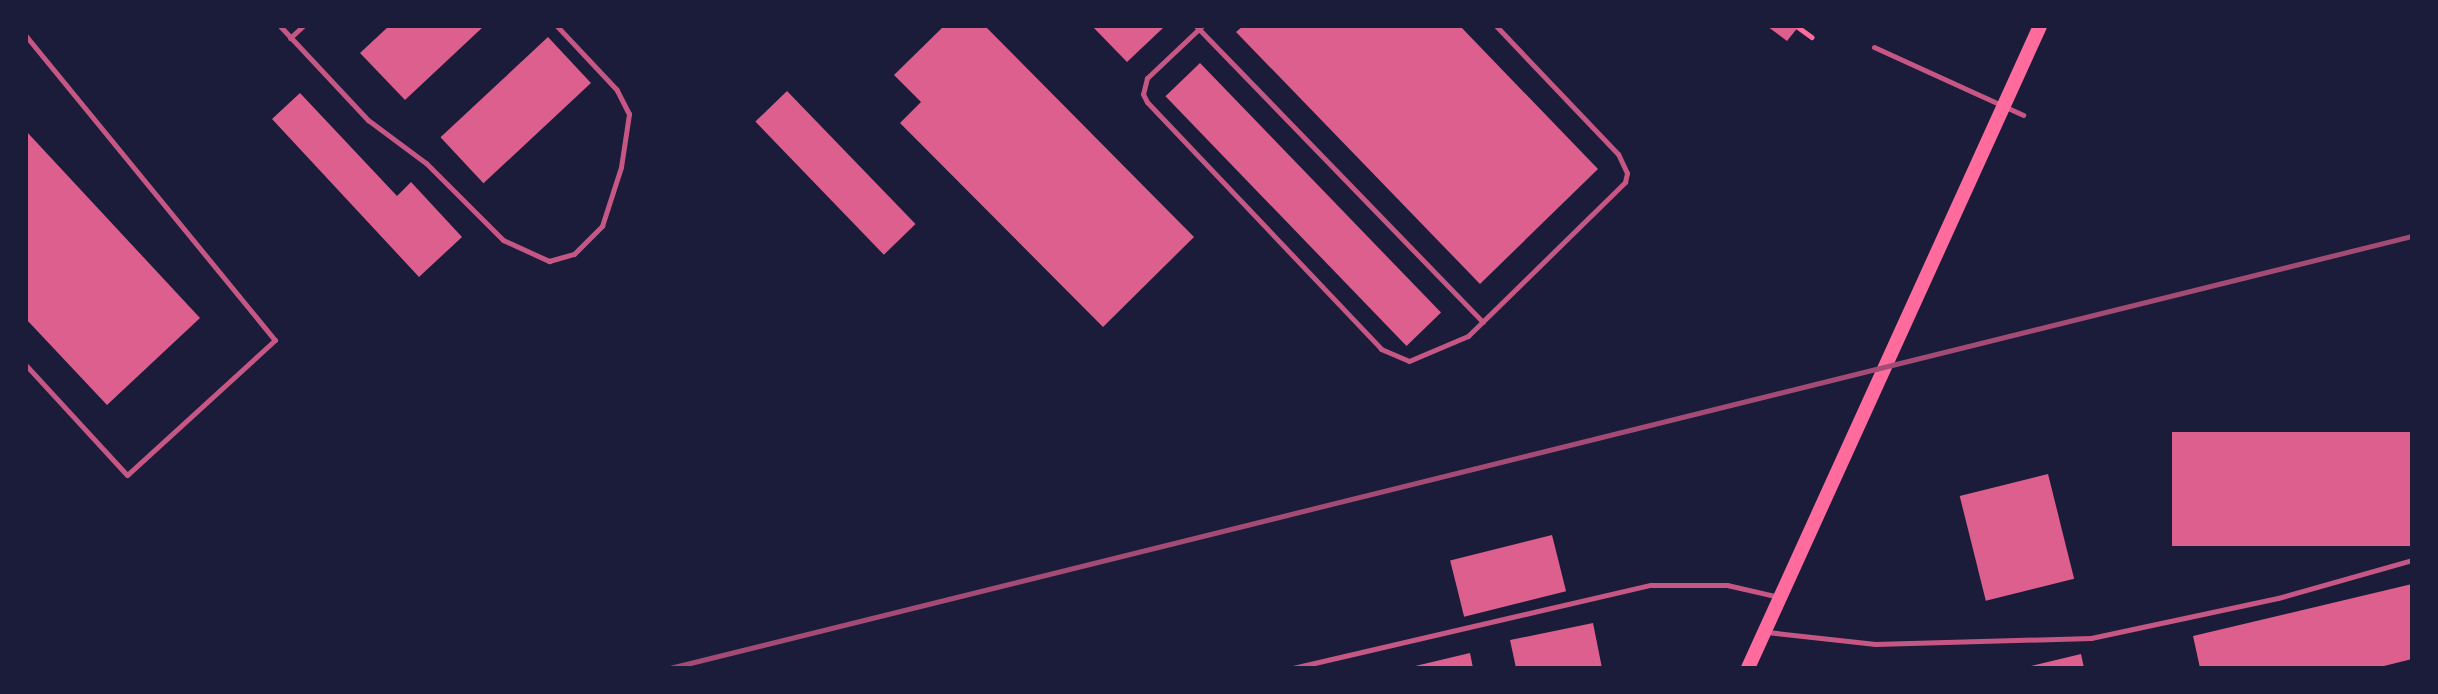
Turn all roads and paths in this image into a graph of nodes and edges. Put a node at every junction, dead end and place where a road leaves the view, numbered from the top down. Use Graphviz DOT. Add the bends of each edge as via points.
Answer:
graph roads {
  1 [pos="279,26"];
  2 [pos="303,26"];
  3 [pos="557,26"];
  4 [pos="1496,26"];
  5 [pos="2040,26"];
  6 [pos="1199,27"];
  7 [pos="1798,27"];
  8 [pos="26,36"];
  9 [pos="1812,37"];
  10 [pos="290,38"];
  11 [pos="1874,47"];
  12 [pos="2005,107"];
  13 [pos="2023,115"];
  14 [pos="1483,322"];
  15 [pos="26,365"];
  16 [pos="2412,561"];
  17 [pos="1779,597"];
  18 [pos="1764,632"];
  19 [pos="1293,668"];
  20 [pos="1748,668"];
  1 -- 10 [label="lane"];
  2 -- 10 [label="lane"];
  3 -- 10 [label="lane" via="617,90 629,114 621,167 602,226 574,254 549,261 503,240 426,163 368,120"];
  4 -- 14 [label="lane" via="1618,154 1627,173 1619,191"];
  5 -- 12 [label="main road"];
  6 -- 14 [label="lane"];
  6 -- 14 [label="lane" via="1147,78 1146,102 1381,349 1399,360 1419,359 1468,336"];
  7 -- 9 [label="path"];
  8 -- 15 [label="lane" via="275,340 127,474"];
  11 -- 12 [label="lane"];
  12 -- 13 [label="lane"];
  12 -- 17 [label="main road"];
  16 -- 18 [label="lane" via="2278,598 2091,638 1875,644"];
  17 -- 18 [label="main road"];
  17 -- 19 [label="lane" via="1727,585 1651,586"];
  18 -- 20 [label="main road"];
}
